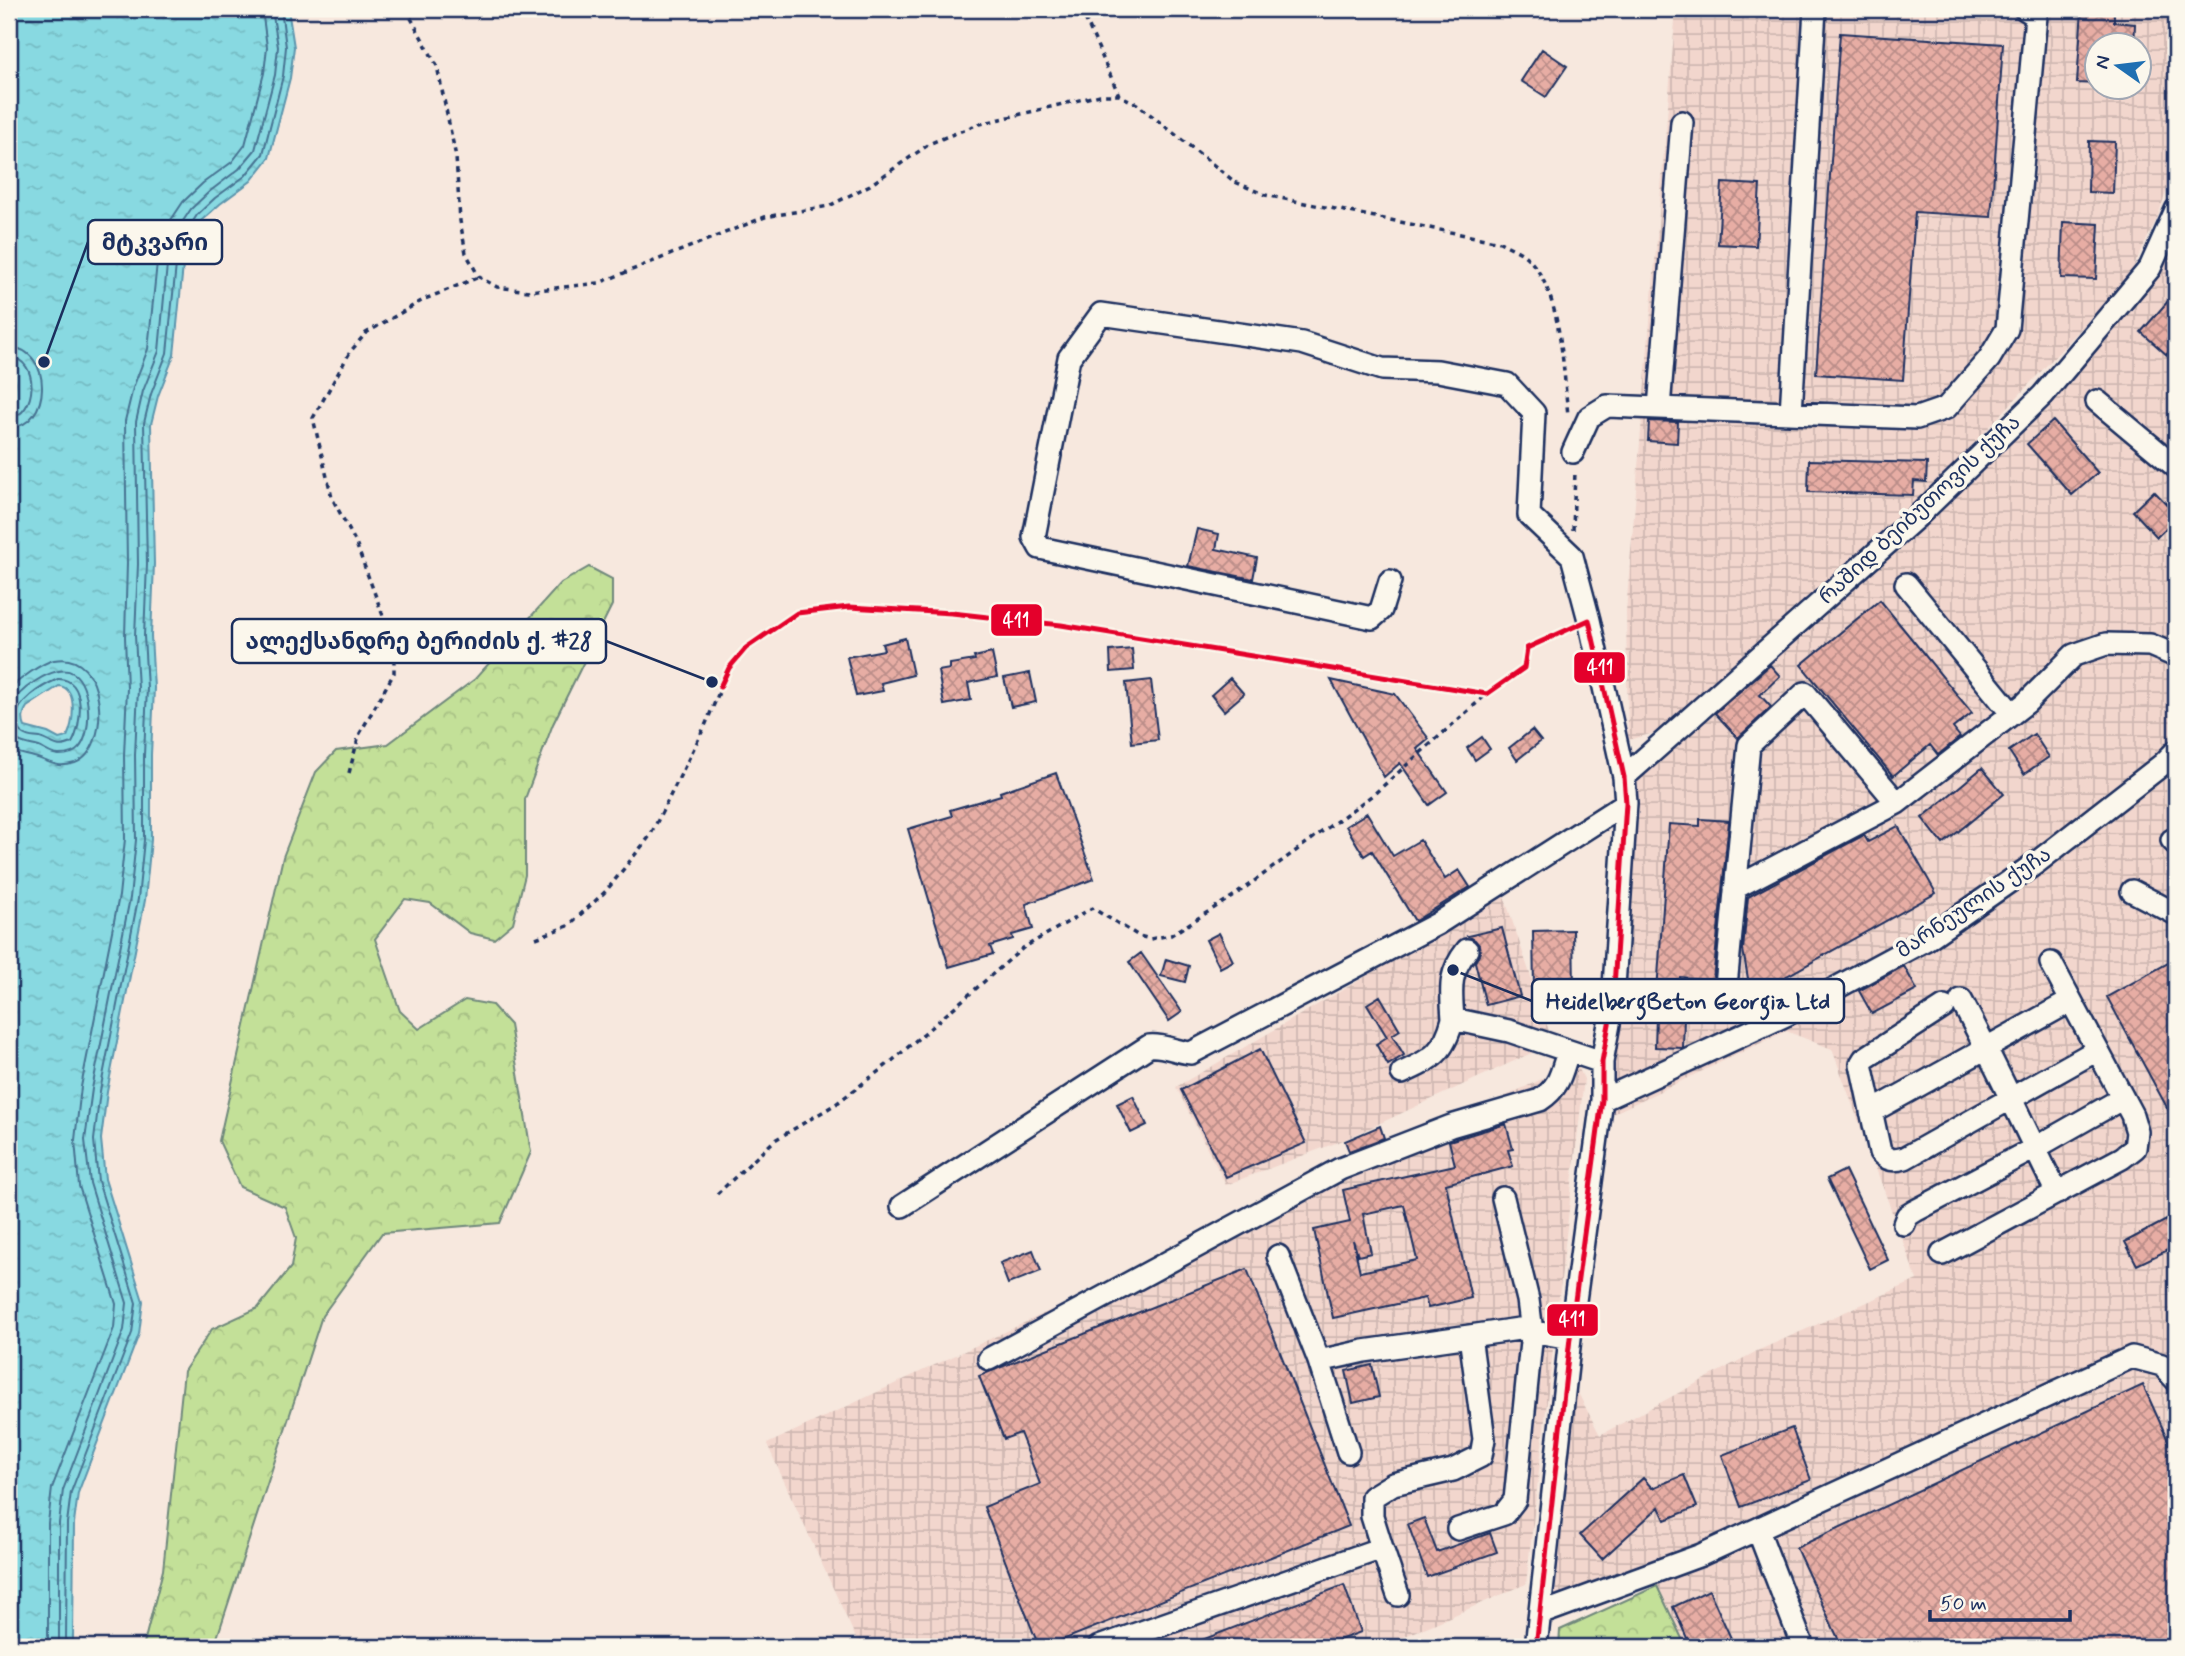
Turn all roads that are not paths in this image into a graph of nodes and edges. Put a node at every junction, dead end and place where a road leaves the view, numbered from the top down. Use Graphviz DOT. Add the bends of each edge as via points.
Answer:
graph roads {
  1 [pos="1815,9"];
  2 [pos="2025,9"];
  3 [pos="1682,122"];
  4 [pos="2176,210"];
  5 [pos="2097,401"];
  6 [pos="1659,408"];
  7 [pos="1791,413"];
  8 [pos="1573,452"];
  9 [pos="2176,467"];
  10 [pos="1390,581"];
  11 [pos="1906,584"];
  12 [pos="2176,656"];
  13 [pos="2012,714"];
  14 [pos="2176,751"];
  15 [pos="1624,776"];
  16 [pos="1626,803"];
  17 [pos="1897,803"];
  18 [pos="1735,888"];
  19 [pos="2132,891"];
  20 [pos="2176,914"];
  21 [pos="1467,950"];
  22 [pos="2051,963"];
  23 [pos="2071,1001"];
  24 [pos="1613,1002"];
  25 [pos="1454,1018"];
  26 [pos="1987,1048"];
  27 [pos="2097,1050"];
  28 [pos="1568,1052"];
  29 [pos="1602,1062"];
  30 [pos="1402,1073"];
  31 [pos="2123,1098"];
  32 [pos="2010,1099"];
  33 [pos="1602,1100"];
  34 [pos="1871,1112"];
  35 [pos="2035,1148"];
  36 [pos="2057,1193"];
  37 [pos="1503,1198"];
  38 [pos="902,1206"];
  39 [pos="1904,1224"];
  40 [pos="1942,1254"];
  41 [pos="1278,1256"];
  42 [pos="1532,1332"];
  43 [pos="1470,1336"];
  44 [pos="1570,1338"];
  45 [pos="989,1359"];
  46 [pos="1320,1361"];
  47 [pos="2176,1380"];
  48 [pos="1348,1452"];
  49 [pos="1458,1529"];
  50 [pos="1758,1530"];
  51 [pos="1382,1548"];
  52 [pos="1398,1595"];
  53 [pos="1540,1614"];
  54 [pos="1099,1647"];
  55 [pos="1536,1647"];
  56 [pos="1803,1647"];
  1 -- 7 [label="street"];
  2 -- 7 [label="street" via="2036,16 2007,329 1989,359 1946,408 1917,418"];
  3 -- 6 [label="street"];
  4 -- 15 [label="street, რაშიდ ბეიბუთოვის ქუჩა" via="2150,268 2043,395 1918,516"];
  5 -- 9 [label="street"];
  6 -- 7 [label="street"];
  6 -- 8 [label="street" via="1607,406 1589,417"];
  10 -- 15 [label="street" via="1381,610 1372,618 1040,548 1034,537 1069,358 1101,314 1302,343 1382,369 1438,371 1507,384 1534,412 1529,515 1572,555"];
  11 -- 13 [label="street"];
  12 -- 13 [label="street" via="2150,645 2106,644 2074,655"];
  13 -- 17 [label="street"];
  14 -- 33 [label="street, მარნეულის ქუჩა" via="2036,863 1927,939 1786,1015"];
  15 -- 16 [label="street"];
  16 -- 24 [label="street"];
  16 -- 38 [label="street" via="1437,924 1191,1054 1149,1046"];
  17 -- 18 [label="street"];
  17 -- 18 [label="street" via="1805,693 1749,744"];
  18 -- 24 [label="street" via="1724,1007"];
  19 -- 20 [label="street"];
  21 -- 25 [label="street" via="1451,982"];
  22 -- 23 [label="street"];
  23 -- 26 [label="street"];
  23 -- 27 [label="street"];
  24 -- 29 [label="street"];
  25 -- 28 [label="street"];
  25 -- 30 [label="street" via="1448,1037 1430,1060"];
  26 -- 32 [label="street"];
  26 -- 34 [label="street"];
  26 -- 34 [label="street" via="1953,1004 1864,1059 1861,1070"];
  27 -- 31 [label="street"];
  27 -- 32 [label="street"];
  28 -- 29 [label="street"];
  28 -- 45 [label="street" via="1561,1077 1540,1100 1451,1126 1340,1169"];
  29 -- 33 [label="street"];
  31 -- 35 [label="street"];
  31 -- 36 [label="street" via="2137,1132 2135,1148"];
  32 -- 34 [label="street" via="1895,1161 1880,1152"];
  32 -- 35 [label="street"];
  33 -- 44 [label="street"];
  35 -- 36 [label="street"];
  35 -- 39 [label="street" via="1915,1210"];
  36 -- 40 [label="street"];
  37 -- 42 [label="street"];
  41 -- 46 [label="street"];
  42 -- 43 [label="street" via="1519,1329"];
  42 -- 44 [label="street"];
  42 -- 49 [label="street" via="1515,1500 1504,1514"];
  43 -- 46 [label="street"];
  43 -- 51 [label="street" via="1484,1439 1481,1456 1453,1470 1393,1484 1372,1497 1372,1516"];
  44 -- 53 [label="street"];
  46 -- 48 [label="street"];
  47 -- 50 [label="street" via="2162,1365 2132,1357"];
  50 -- 53 [label="street"];
  50 -- 56 [label="street"];
  51 -- 52 [label="street"];
  51 -- 54 [label="street"];
  53 -- 55 [label="street"];
}
